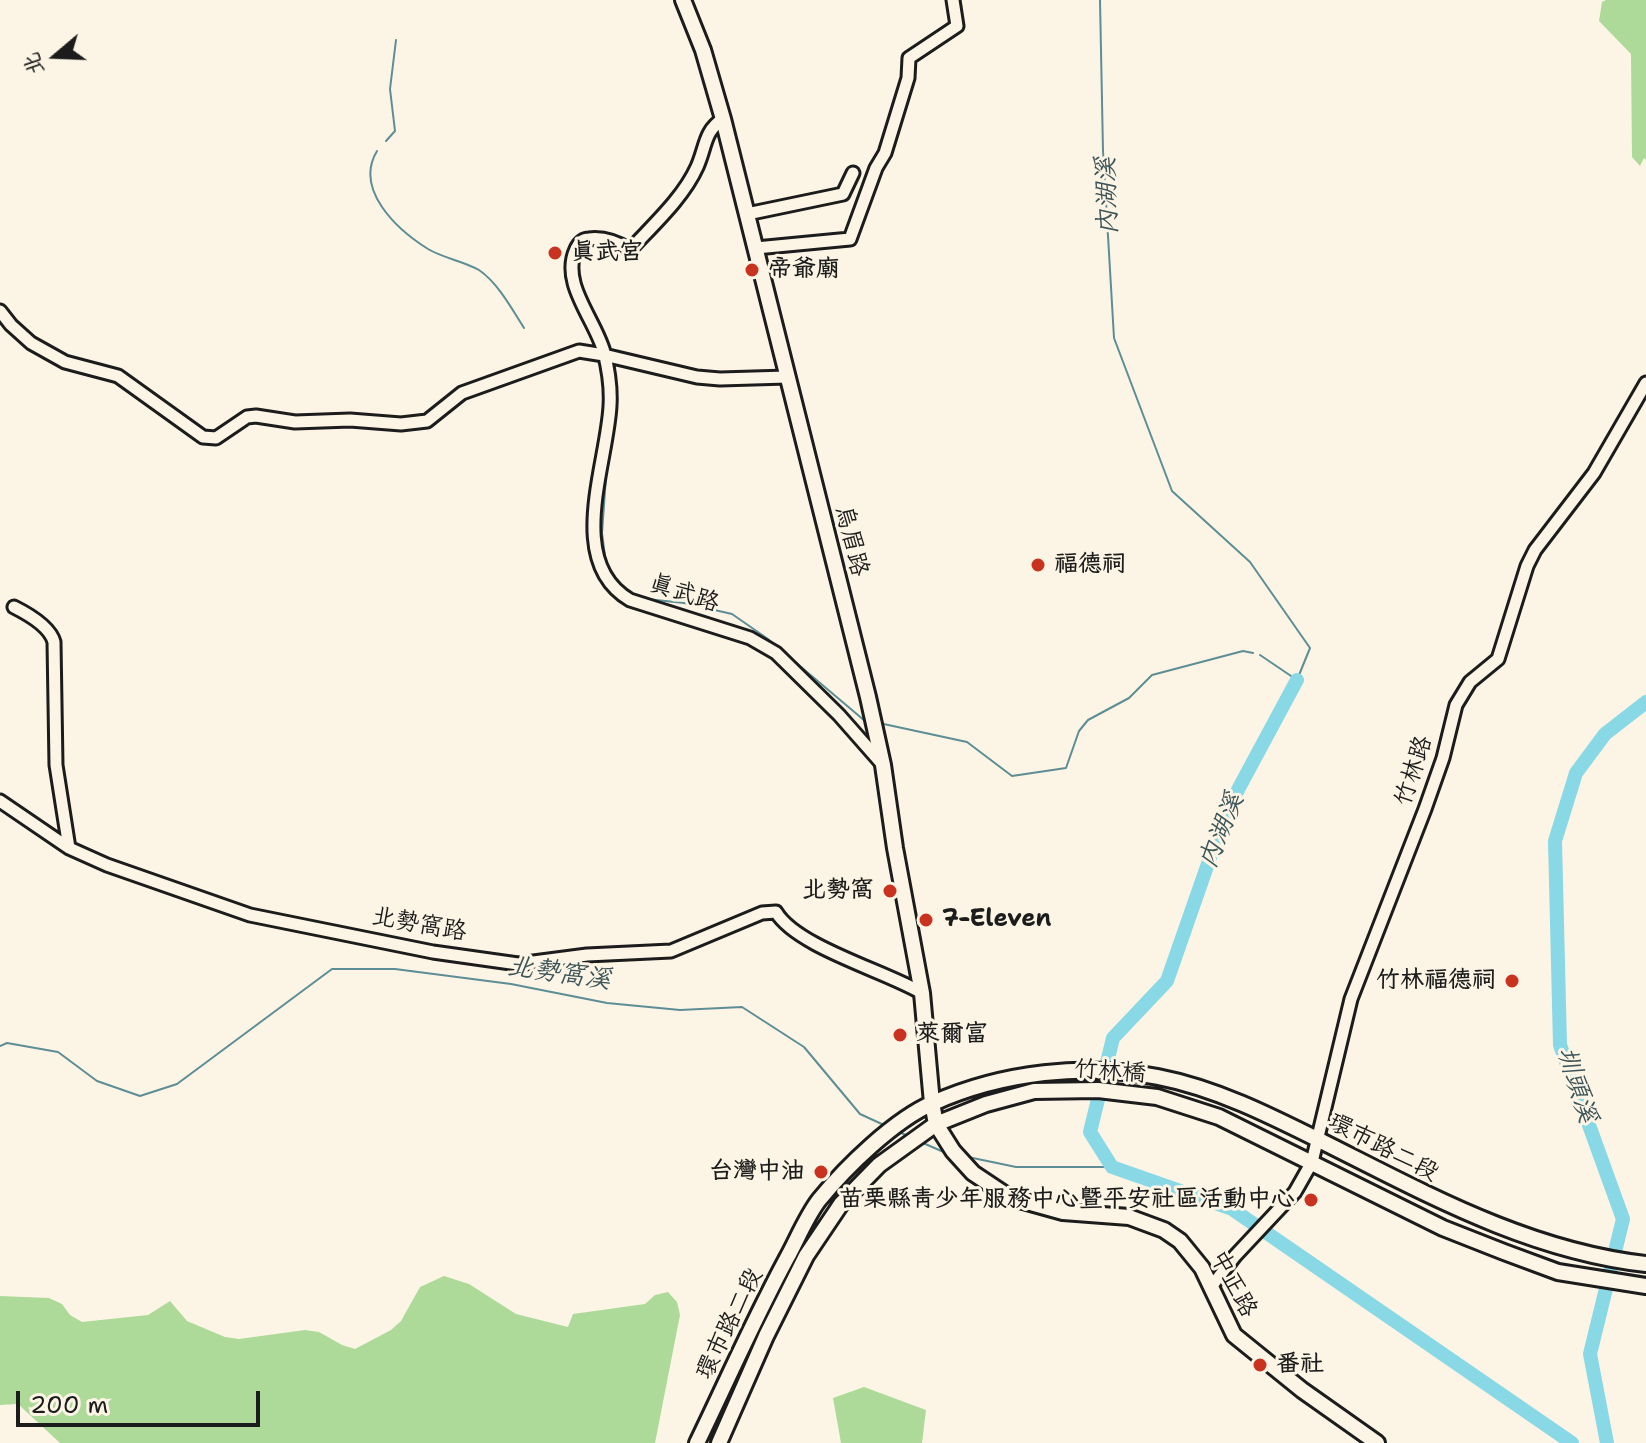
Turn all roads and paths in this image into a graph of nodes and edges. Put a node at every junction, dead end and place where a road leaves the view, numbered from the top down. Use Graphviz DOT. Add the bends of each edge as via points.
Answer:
graph roads {
  1 [pos="683,0"];
  2 [pos="953,0"];
  3 [pos="723,119"];
  4 [pos="853,173"];
  5 [pos="747,214"];
  6 [pos="756,248"];
  7 [pos="0,311"];
  8 [pos="604,355"];
  9 [pos="787,377"];
  10 [pos="1646,383"];
  11 [pos="14,607"];
  12 [pos="883,765"];
  13 [pos="0,801"];
  14 [pos="69,848"];
  15 [pos="922,993"];
  16 [pos="1159,1077"];
  17 [pos="1157,1097"];
  18 [pos="932,1103"];
  19 [pos="936,1124"];
  20 [pos="1319,1140"];
  21 [pos="1312,1162"];
  22 [pos="1646,1264"];
  23 [pos="1646,1286"];
  24 [pos="1211,1287"];
  25 [pos="697,1443"];
  26 [pos="719,1443"];
  27 [pos="1377,1443"];
  1 -- 3 [label="main road, 烏眉路"];
  2 -- 6 [label="street" via="957,26 909,58 885,153 850,239"];
  3 -- 5 [label="main road, 烏眉路"];
  3 -- 8 [label="street, 真武路" via="712,126 689,182 630,250 607,239 578,245 571,260 572,276"];
  4 -- 5 [label="street" via="843,194"];
  5 -- 6 [label="main road, 烏眉路"];
  6 -- 9 [label="main road, 烏眉路"];
  7 -- 8 [label="street" via="31,343 65,362 118,376 203,437 216,438 256,416 295,422 427,421 462,393 579,351"];
  8 -- 9 [label="street" via="697,377"];
  8 -- 12 [label="street, 真武路" via="610,405 593,521 603,576 630,600 750,638 776,653"];
  9 -- 12 [label="main road, 烏眉路"];
  10 -- 20 [label="street, 竹林路" via="1594,473 1535,550 1498,659 1470,682 1456,705 1425,809 1351,999"];
  11 -- 14 [label="street" via="54,642 56,765"];
  12 -- 15 [label="main road, 烏眉路"];
  13 -- 14 [label="street, 北勢窩路"];
  14 -- 15 [label="street, 北勢窩路" via="250,915 518,964 671,951 776,912 783,924 824,947"];
  15 -- 18 [label="main road, 烏眉路"];
  16 -- 18 [label="main road, 竹林橋" via="1065,1071 1002,1079"];
  16 -- 20 [label="main road, 環市路二段" via="1239,1102"];
  17 -- 19 [label="main road, 竹林橋" via="1098,1090 1034,1091"];
  17 -- 21 [label="main road, 環市路二段" via="1219,1117"];
  18 -- 19 [label="main road, 中正路"];
  18 -- 25 [label="main road, 環市路二段" via="865,1151 817,1202"];
  19 -- 24 [label="main road, 中正路" via="973,1173 1009,1197 1063,1212 1129,1217 1164,1230 1190,1252"];
  19 -- 26 [label="main road, 環市路二段" via="879,1165 841,1204 806,1256"];
  20 -- 21 [label="street, 竹林路"];
  20 -- 22 [label="main road, 環市路二段" via="1489,1223 1589,1256"];
  21 -- 23 [label="main road, 環市路二段" via="1443,1228 1558,1272"];
  21 -- 24 [label="street, 竹林路" via="1285,1204"];
  24 -- 27 [label="main road, 中正路" via="1234,1335"];
}
